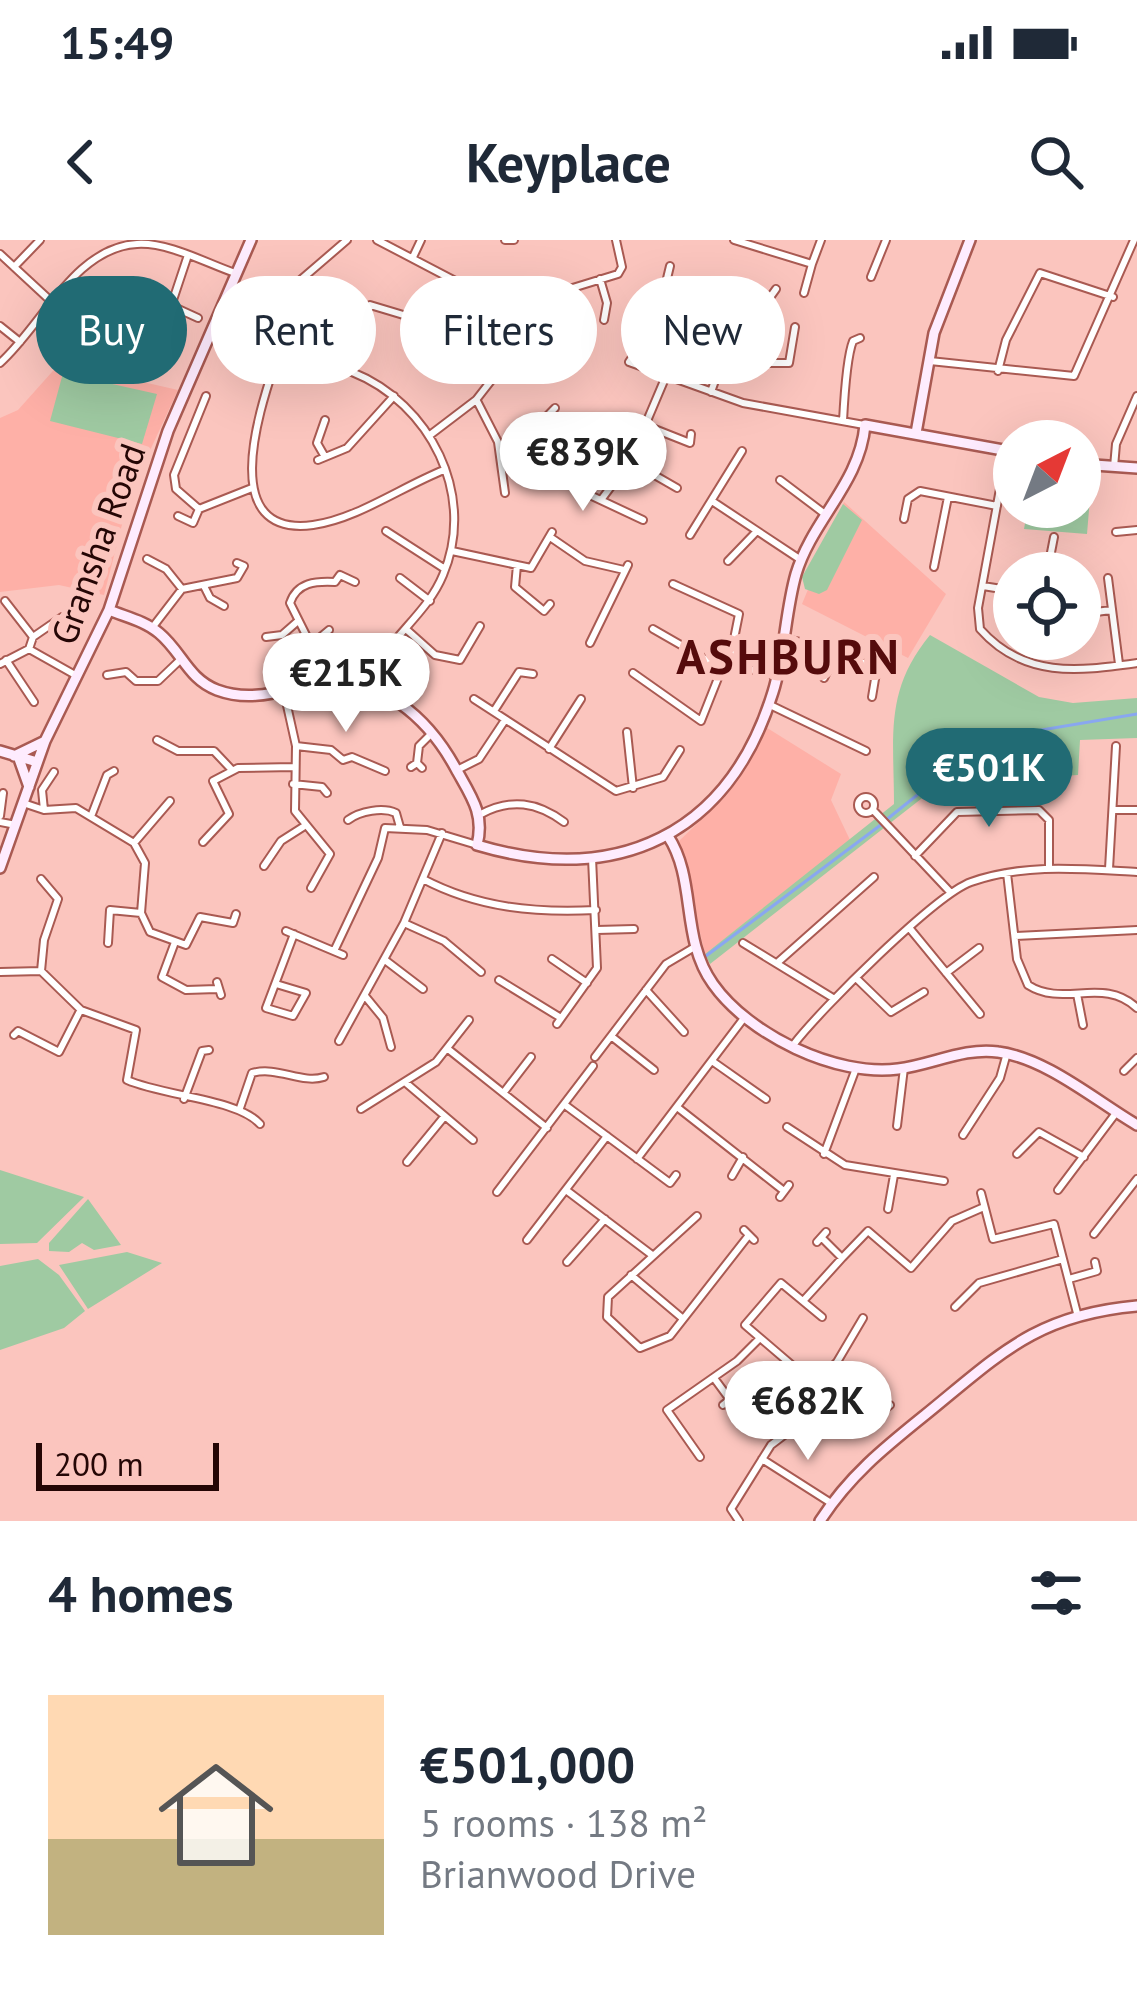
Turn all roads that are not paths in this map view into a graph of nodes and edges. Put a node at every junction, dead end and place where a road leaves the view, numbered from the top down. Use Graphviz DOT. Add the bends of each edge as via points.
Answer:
graph roads {
  1 [pos="40,240"];
  2 [pos="251,240"];
  3 [pos="347,240"];
  4 [pos="376,240"];
  5 [pos="422,240"];
  6 [pos="616,240"];
  7 [pos="734,240"];
  8 [pos="821,240"];
  9 [pos="886,240"];
  10 [pos="970,240"];
  11 [pos="1134,240"];
  12 [pos="768,244"];
  13 [pos="0,254"];
  14 [pos="187,257"];
  15 [pos="413,257"];
  16 [pos="812,264"];
  17 [pos="670,266"];
  18 [pos="14,267"];
  19 [pos="238,274"];
  20 [pos="78,276"];
  21 [pos="180,276"];
  22 [pos="305,276"];
  23 [pos="447,276"];
  24 [pos="668,276"];
  25 [pos="871,278"];
  26 [pos="600,279"];
  27 [pos="597,280"];
  28 [pos="36,288"];
  29 [pos="804,293"];
  30 [pos="1113,297"];
  31 [pos="597,312"];
  32 [pos="187,313"];
  33 [pos="198,317"];
  34 [pos="36,324"];
  35 [pos="0,326"];
  36 [pos="795,327"];
  37 [pos="211,337"];
  38 [pos="860,338"];
  39 [pos="20,342"];
  40 [pos="927,361"];
  41 [pos="0,363"];
  42 [pos="785,363"];
  43 [pos="998,371"];
  44 [pos="269,384"];
  45 [pos="370,384"];
  46 [pos="491,384"];
  47 [pos="663,384"];
  48 [pos="688,384"];
  49 [pos="714,384"];
  50 [pos="710,392"];
  51 [pos="206,396"];
  52 [pos="394,396"];
  53 [pos="1137,396"];
  54 [pos="476,400"];
  55 [pos="555,408"];
  56 [pos="613,417"];
  57 [pos="325,420"];
  58 [pos="843,421"];
  59 [pos="866,425"];
  60 [pos="645,429"];
  61 [pos="916,433"];
  62 [pos="691,434"];
  63 [pos="430,435"];
  64 [pos="993,448"];
  65 [pos="742,452"];
  66 [pos="502,455"];
  67 [pos="588,461"];
  68 [pos="630,461"];
  69 [pos="1101,466"];
  70 [pos="1114,467"];
  71 [pos="1137,468"];
  72 [pos="446,469"];
  73 [pos="620,474"];
  74 [pos="580,479"];
  75 [pos="780,481"];
  76 [pos="252,488"];
  77 [pos="677,488"];
  78 [pos="505,493"];
  79 [pos="948,497"];
  80 [pos="602,500"];
  81 [pos="712,501"];
  82 [pos="993,505"];
  83 [pos="199,509"];
  84 [pos="178,516"];
  85 [pos="828,516"];
  86 [pos="904,518"];
  87 [pos="643,520"];
  88 [pos="993,527"];
  89 [pos="1137,530"];
  90 [pos="757,532"];
  91 [pos="1116,532"];
  92 [pos="388,535"];
  93 [pos="690,536"];
  94 [pos="1054,537"];
  95 [pos="452,551"];
  96 [pos="1051,552"];
  97 [pos="147,559"];
  98 [pos="728,560"];
  99 [pos="801,560"];
  100 [pos="237,562"];
  101 [pos="517,565"];
  102 [pos="934,567"];
  103 [pos="445,569"];
  104 [pos="400,578"];
  105 [pos="1108,578"];
  106 [pos="355,581"];
  107 [pos="673,584"];
  108 [pos="204,586"];
  109 [pos="982,586"];
  110 [pos="993,588"];
  111 [pos="182,589"];
  112 [pos="4,601"];
  113 [pos="430,601"];
  114 [pos="550,604"];
  115 [pos="224,607"];
  116 [pos="110,610"];
  117 [pos="1111,610"];
  118 [pos="1101,611"];
  119 [pos="62,617"];
  120 [pos="298,621"];
  121 [pos="480,626"];
  122 [pos="152,628"];
  123 [pos="406,629"];
  124 [pos="653,629"];
  125 [pos="329,631"];
  126 [pos="33,637"];
  127 [pos="266,637"];
  128 [pos="784,639"];
  129 [pos="590,643"];
  130 [pos="311,644"];
  131 [pos="29,649"];
  132 [pos="836,652"];
  133 [pos="181,659"];
  134 [pos="3,662"];
  135 [pos="1137,663"];
  136 [pos="726,664"];
  137 [pos="1120,665"];
  138 [pos="633,673"];
  139 [pos="533,674"];
  140 [pos="106,675"];
  141 [pos="777,675"];
  142 [pos="77,676"];
  143 [pos="823,680"];
  144 [pos="320,683"];
  145 [pos="368,688"];
  146 [pos="284,692"];
  147 [pos="474,699"];
  148 [pos="580,699"];
  149 [pos="872,699"];
  150 [pos="34,702"];
  151 [pos="768,704"];
  152 [pos="493,712"];
  153 [pos="505,720"];
  154 [pos="434,732"];
  155 [pos="627,732"];
  156 [pos="157,740"];
  157 [pos="45,741"];
  158 [pos="296,746"];
  159 [pos="1116,746"];
  160 [pos="549,749"];
  161 [pos="680,750"];
  162 [pos="866,751"];
  163 [pos="0,752"];
  164 [pos="16,756"];
  165 [pos="37,762"];
  166 [pos="417,766"];
  167 [pos="295,767"];
  168 [pos="232,770"];
  169 [pos="457,770"];
  170 [pos="114,771"];
  171 [pos="385,771"];
  172 [pos="54,772"];
  173 [pos="292,784"];
  174 [pos="28,788"];
  175 [pos="633,789"];
  176 [pos="3,793"];
  177 [pos="327,793"];
  178 [pos="170,801"];
  179 [pos="23,803"];
  180 [pos="44,809"];
  181 [pos="873,810"];
  182 [pos="1113,810"];
  183 [pos="1137,810"];
  184 [pos="481,814"];
  185 [pos="91,816"];
  186 [pos="0,819"];
  187 [pos="348,820"];
  188 [pos="564,822"];
  189 [pos="16,825"];
  190 [pos="303,827"];
  191 [pos="400,827"];
  192 [pos="442,833"];
  193 [pos="668,836"];
  194 [pos="203,842"];
  195 [pos="134,843"];
  196 [pos="477,845"];
  197 [pos="915,856"];
  198 [pos="592,858"];
  199 [pos="264,866"];
  200 [pos="0,868"];
  201 [pos="1049,868"];
  202 [pos="1109,870"];
  203 [pos="1137,872"];
  204 [pos="1007,873"];
  205 [pos="869,878"];
  206 [pos="41,879"];
  207 [pos="422,879"];
  208 [pos="311,888"];
  209 [pos="951,893"];
  210 [pos="596,910"];
  211 [pos="140,914"];
  212 [pos="236,914"];
  213 [pos="404,922"];
  214 [pos="1133,927"];
  215 [pos="634,929"];
  216 [pos="597,930"];
  217 [pos="911,930"];
  218 [pos="1013,936"];
  219 [pos="175,942"];
  220 [pos="743,943"];
  221 [pos="110,945"];
  222 [pos="694,948"];
  223 [pos="979,948"];
  224 [pos="334,949"];
  225 [pos="343,955"];
  226 [pos="552,959"];
  227 [pos="385,960"];
  228 [pos="777,963"];
  229 [pos="41,971"];
  230 [pos="0,972"];
  231 [pos="481,972"];
  232 [pos="946,973"];
  233 [pos="856,978"];
  234 [pos="499,980"];
  235 [pos="587,983"];
  236 [pos="276,984"];
  237 [pos="219,988"];
  238 [pos="423,989"];
  239 [pos="646,990"];
  240 [pos="924,992"];
  241 [pos="1077,992"];
  242 [pos="365,996"];
  243 [pos="833,998"];
  244 [pos="1137,1008"];
  245 [pos="81,1010"];
  246 [pos="980,1014"];
  247 [pos="746,1016"];
  248 [pos="1083,1025"];
  249 [pos="469,1026"];
  250 [pos="684,1033"];
  251 [pos="14,1035"];
  252 [pos="611,1036"];
  253 [pos="339,1041"];
  254 [pos="794,1044"];
  255 [pos="391,1047"];
  256 [pos="209,1049"];
  257 [pos="448,1049"];
  258 [pos="1007,1053"];
  259 [pos="519,1055"];
  260 [pos="1137,1058"];
  261 [pos="712,1061"];
  262 [pos="593,1064"];
  263 [pos="904,1068"];
  264 [pos="654,1070"];
  265 [pos="855,1071"];
  266 [pos="1124,1071"];
  267 [pos="323,1077"];
  268 [pos="598,1077"];
  269 [pos="406,1083"];
  270 [pos="504,1093"];
  271 [pos="184,1099"];
  272 [pos="767,1100"];
  273 [pos="564,1105"];
  274 [pos="677,1107"];
  275 [pos="240,1108"];
  276 [pos="1116,1113"];
  277 [pos="371,1114"];
  278 [pos="444,1117"];
  279 [pos="900,1122"];
  280 [pos="260,1124"];
  281 [pos="1137,1125"];
  282 [pos="793,1127"];
  283 [pos="547,1128"];
  284 [pos="964,1130"];
  285 [pos="607,1136"];
  286 [pos="461,1143"];
  287 [pos="824,1154"];
  288 [pos="1017,1154"];
  289 [pos="743,1156"];
  290 [pos="1084,1157"];
  291 [pos="638,1159"];
  292 [pos="420,1163"];
  293 [pos="894,1174"];
  294 [pos="676,1175"];
  295 [pos="732,1176"];
  296 [pos="1137,1179"];
  297 [pos="493,1181"];
  298 [pos="566,1190"];
  299 [pos="1058,1190"];
  300 [pos="784,1191"];
  301 [pos="936,1191"];
  302 [pos="981,1193"];
  303 [pos="885,1204"];
  304 [pos="984,1207"];
  305 [pos="691,1216"];
  306 [pos="605,1219"];
  307 [pos="628,1219"];
  308 [pos="620,1229"];
  309 [pos="534,1231"];
  310 [pos="1098,1233"];
  311 [pos="749,1235"];
  312 [pos="543,1237"];
  313 [pos="822,1238"];
  314 [pos="527,1240"];
  315 [pos="652,1255"];
  316 [pos="842,1258"];
  317 [pos="1064,1259"];
  318 [pos="1095,1262"];
  319 [pos="579,1266"];
  320 [pos="631,1275"];
  321 [pos="1068,1279"];
  322 [pos="803,1301"];
  323 [pos="1134,1304"];
  324 [pos="967,1311"];
  325 [pos="1078,1317"];
  326 [pos="682,1318"];
  327 [pos="810,1321"];
  328 [pos="862,1323"];
  329 [pos="760,1338"];
  330 [pos="714,1378"];
  331 [pos="814,1384"];
  332 [pos="729,1399"];
  333 [pos="804,1402"];
  334 [pos="889,1417"];
  335 [pos="695,1456"];
  336 [pos="762,1459"];
  337 [pos="831,1504"];
  338 [pos="739,1521"];
  339 [pos="820,1521"];
  1 -- 18 [label="street"];
  2 -- 19 [label="street, Gransha Road"];
  3 -- 22 [label="street"];
  4 -- 15 [label="street"];
  5 -- 15 [label="street"];
  6 -- 26 [label="street" via="621,270"];
  7 -- 12 [label="street"];
  8 -- 16 [label="street"];
  9 -- 25 [label="street"];
  10 -- 40 [label="street"];
  11 -- 30 [label="street"];
  12 -- 16 [label="street"];
  13 -- 18 [label="street"];
  14 -- 19 [label="street"];
  14 -- 20 [label="street" via="143,244 93,260"];
  14 -- 21 [label="street"];
  15 -- 23 [label="street"];
  16 -- 29 [label="street"];
  17 -- 24 [label="street"];
  18 -- 28 [label="street"];
  26 -- 27 [label="street"];
  26 -- 31 [label="street" via="605,316"];
  30 -- 43 [label="street" via="1074,376"];
  30 -- 43 [label="street" via="1040,273"];
  32 -- 33 [label="street"];
  34 -- 39 [label="street"];
  35 -- 39 [label="street"];
  36 -- 42 [label="street"];
  37 -- 116 [label="street, Gransha Road" via="168,431"];
  38 -- 58 [label="street" via="848,354"];
  39 -- 41 [label="street"];
  40 -- 43 [label="street"];
  40 -- 61 [label="street"];
  44 -- 76 [label="street" via="255,430"];
  45 -- 52 [label="street"];
  46 -- 54 [label="street"];
  47 -- 60 [label="street"];
  48 -- 50 [label="street"];
  49 -- 50 [label="street"];
  50 -- 58 [label="street"];
  51 -- 83 [label="street" via="174,475 176,489"];
  52 -- 57 [label="street" via="364,434 321,459"];
  52 -- 63 [label="street"];
  53 -- 70 [label="street"];
  54 -- 63 [label="street"];
  54 -- 66 [label="street"];
  55 -- 66 [label="street"];
  56 -- 60 [label="street"];
  58 -- 59 [label="street"];
  59 -- 61 [label="street"];
  59 -- 85 [label="street" via="861,457"];
  60 -- 62 [label="street" via="690,443"];
  60 -- 68 [label="street"];
  61 -- 64 [label="street"];
  63 -- 72 [label="street"];
  65 -- 81 [label="street"];
  66 -- 78 [label="street"];
  67 -- 73 [label="street"];
  68 -- 73 [label="street"];
  68 -- 77 [label="street"];
  69 -- 70 [label="street"];
  70 -- 71 [label="street"];
  72 -- 76 [label="street" via="312,525 269,513"];
  72 -- 95 [label="street"];
  73 -- 80 [label="street"];
  74 -- 80 [label="street" via="577,489"];
  75 -- 85 [label="street"];
  76 -- 83 [label="street"];
  79 -- 82 [label="street"];
  79 -- 86 [label="street" via="912,494"];
  79 -- 102 [label="street"];
  80 -- 87 [label="street"];
  81 -- 90 [label="street"];
  81 -- 93 [label="street"];
  83 -- 84 [label="street" via="194,523"];
  85 -- 99 [label="street"];
  88 -- 109 [label="street"];
  89 -- 91 [label="street"];
  90 -- 98 [label="street"];
  90 -- 99 [label="street"];
  92 -- 103 [label="street"];
  94 -- 96 [label="street"];
  95 -- 101 [label="street"];
  95 -- 103 [label="street"];
  97 -- 111 [label="street"];
  99 -- 128 [label="street"];
  100 -- 108 [label="street" via="244,566 238,578"];
  101 -- 114 [label="street" via="515,586 544,610"];
  101 -- 129 [label="street" via="536,565 551,535 585,562 626,568"];
  103 -- 113 [label="street"];
  104 -- 113 [label="street"];
  105 -- 117 [label="street"];
  106 -- 120 [label="street" via="340,575 297,590 290,603"];
  107 -- 136 [label="street" via="739,614"];
  108 -- 111 [label="street"];
  108 -- 115 [label="street"];
  109 -- 110 [label="street"];
  109 -- 137 [label="street" via="980,629 1011,651 1069,673"];
  111 -- 122 [label="street"];
  112 -- 126 [label="street"];
  113 -- 123 [label="street"];
  116 -- 122 [label="street"];
  116 -- 142 [label="street, Gransha Road"];
  117 -- 118 [label="street"];
  117 -- 137 [label="street"];
  119 -- 126 [label="street"];
  120 -- 127 [label="street"];
  120 -- 130 [label="street"];
  121 -- 123 [label="street" via="460,660 435,655"];
  122 -- 133 [label="street"];
  123 -- 145 [label="street"];
  124 -- 136 [label="street"];
  125 -- 130 [label="street"];
  126 -- 131 [label="street"];
  128 -- 132 [label="street"];
  128 -- 141 [label="street"];
  130 -- 144 [label="street"];
  131 -- 134 [label="street"];
  131 -- 142 [label="street"];
  132 -- 143 [label="street"];
  132 -- 149 [label="street" via="874,670"];
  133 -- 140 [label="street" via="158,681"];
  133 -- 146 [label="street" via="215,689"];
  134 -- 150 [label="street"];
  135 -- 137 [label="street"];
  136 -- 138 [label="street" via="701,721"];
  136 -- 141 [label="street"];
  139 -- 152 [label="street" via="519,672"];
  141 -- 151 [label="street"];
  142 -- 157 [label="street, Gransha Road"];
  144 -- 145 [label="street"];
  144 -- 146 [label="street"];
  145 -- 154 [label="street"];
  146 -- 158 [label="street"];
  147 -- 152 [label="street"];
  148 -- 160 [label="street"];
  151 -- 162 [label="street"];
  151 -- 193 [label="street" via="725,787"];
  152 -- 153 [label="street"];
  153 -- 160 [label="street"];
  153 -- 169 [label="street" via="479,759"];
  154 -- 166 [label="street" via="419,746"];
  154 -- 169 [label="street"];
  155 -- 175 [label="street"];
  156 -- 168 [label="street" via="178,752 214,751"];
  157 -- 164 [label="street"];
  157 -- 165 [label="street, Gransha Road"];
  158 -- 167 [label="street"];
  158 -- 171 [label="street"];
  159 -- 182 [label="street"];
  160 -- 175 [label="street" via="616,791"];
  161 -- 175 [label="street" via="663,777"];
  163 -- 164 [label="street"];
  164 -- 165 [label="street"];
  164 -- 174 [label="street"];
  165 -- 174 [label="street, Gransha Road"];
  167 -- 168 [label="street"];
  167 -- 173 [label="street"];
  168 -- 194 [label="street" via="213,781 230,814"];
  169 -- 184 [label="street"];
  170 -- 185 [label="street"];
  172 -- 180 [label="street" via="42,790"];
  173 -- 177 [label="street"];
  173 -- 190 [label="street"];
  174 -- 179 [label="street, Gransha Road"];
  176 -- 186 [label="street"];
  178 -- 195 [label="street"];
  179 -- 180 [label="street"];
  179 -- 189 [label="street, Gransha Road"];
  180 -- 185 [label="street" via="68,806"];
  181 -- 197 [label="street"];
  182 -- 183 [label="street"];
  182 -- 202 [label="street"];
  184 -- 188 [label="street" via="530,803"];
  184 -- 196 [label="street"];
  185 -- 195 [label="street"];
  186 -- 189 [label="street"];
  187 -- 191 [label="street" via="388,810"];
  189 -- 200 [label="street, Gransha Road"];
  190 -- 199 [label="street"];
  190 -- 208 [label="street" via="321,836 330,858"];
  191 -- 192 [label="street"];
  191 -- 224 [label="street" via="381,831 377,858"];
  192 -- 196 [label="street"];
  192 -- 207 [label="street"];
  193 -- 198 [label="street"];
  193 -- 222 [label="street" via="679,855"];
  195 -- 211 [label="street" via="145,863"];
  196 -- 198 [label="street" via="536,860"];
  197 -- 201 [label="street" via="957,812 1039,811 1049,820"];
  197 -- 209 [label="street"];
  198 -- 210 [label="street"];
  201 -- 202 [label="street"];
  201 -- 204 [label="street"];
  202 -- 203 [label="street"];
  204 -- 209 [label="street"];
  204 -- 218 [label="street"];
  205 -- 228 [label="street"];
  206 -- 229 [label="street" via="58,899"];
  207 -- 210 [label="street" via="508,907"];
  207 -- 213 [label="street"];
  209 -- 217 [label="street"];
  210 -- 216 [label="street"];
  211 -- 219 [label="street" via="150,932"];
  211 -- 221 [label="street" via="110,910"];
  212 -- 219 [label="street" via="233,923 200,916 186,945"];
  213 -- 227 [label="street"];
  213 -- 231 [label="street"];
  214 -- 218 [label="street"];
  215 -- 216 [label="street"];
  216 -- 235 [label="street" via="597,968"];
  217 -- 232 [label="street"];
  217 -- 233 [label="street"];
  218 -- 241 [label="street" via="1028,985"];
  219 -- 237 [label="street" via="162,977 193,992"];
  220 -- 228 [label="street"];
  222 -- 239 [label="street" via="666,964"];
  222 -- 247 [label="street" via="712,983"];
  223 -- 232 [label="street"];
  224 -- 225 [label="street"];
  224 -- 236 [label="street" via="290,932"];
  226 -- 235 [label="street"];
  227 -- 238 [label="street"];
  227 -- 242 [label="street"];
  228 -- 243 [label="street"];
  229 -- 230 [label="street"];
  229 -- 245 [label="street"];
  232 -- 246 [label="street"];
  233 -- 240 [label="street" via="891,1012"];
  233 -- 243 [label="street"];
  234 -- 235 [label="street" via="559,1021"];
  236 -- 236 [label="street" via="266,1008 296,1014 306,993"];
  239 -- 250 [label="street"];
  239 -- 252 [label="street"];
  241 -- 244 [label="street" via="1113,991"];
  241 -- 248 [label="street"];
  242 -- 253 [label="street"];
  242 -- 255 [label="street"];
  243 -- 254 [label="street"];
  245 -- 251 [label="street" via="59,1052"];
  245 -- 271 [label="street" via="136,1030 127,1080"];
  247 -- 254 [label="street"];
  247 -- 261 [label="street"];
  249 -- 257 [label="street"];
  252 -- 262 [label="street"];
  252 -- 264 [label="street"];
  254 -- 265 [label="street"];
  256 -- 271 [label="street"];
  257 -- 269 [label="street"];
  257 -- 270 [label="street"];
  258 -- 263 [label="street"];
  258 -- 276 [label="street"];
  258 -- 284 [label="street" via="1000,1078"];
  259 -- 270 [label="street" via="530,1059"];
  260 -- 266 [label="street"];
  261 -- 272 [label="street"];
  261 -- 274 [label="street"];
  262 -- 268 [label="street"];
  262 -- 273 [label="street"];
  263 -- 265 [label="street"];
  263 -- 279 [label="street"];
  265 -- 287 [label="street"];
  267 -- 275 [label="street" via="252,1073"];
  269 -- 277 [label="street" via="363,1107"];
  269 -- 278 [label="street"];
  270 -- 283 [label="street"];
  271 -- 275 [label="street"];
  273 -- 283 [label="street"];
  273 -- 285 [label="street"];
  274 -- 289 [label="street"];
  274 -- 291 [label="street"];
  275 -- 280 [label="street"];
  276 -- 281 [label="street"];
  276 -- 290 [label="street"];
  278 -- 286 [label="street" via="470,1138"];
  278 -- 292 [label="street" via="409,1159"];
  282 -- 287 [label="street"];
  283 -- 297 [label="street" via="499,1190"];
  285 -- 291 [label="street"];
  285 -- 298 [label="street"];
  287 -- 293 [label="street"];
  288 -- 290 [label="street" via="1039,1132"];
  289 -- 295 [label="street"];
  289 -- 300 [label="street"];
  290 -- 299 [label="street"];
  291 -- 294 [label="street" via="670,1183"];
  293 -- 301 [label="street" via="940,1181"];
  293 -- 303 [label="street"];
  296 -- 310 [label="street"];
  298 -- 306 [label="street"];
  298 -- 309 [label="street"];
  302 -- 304 [label="street"];
  304 -- 316 [label="street" via="952,1221 911,1268 868,1231"];
  304 -- 317 [label="street" via="993,1239 1054,1224"];
  305 -- 315 [label="street"];
  306 -- 308 [label="street"];
  306 -- 319 [label="street" via="569,1260"];
  307 -- 308 [label="street"];
  308 -- 315 [label="street"];
  309 -- 312 [label="street"];
  309 -- 314 [label="street"];
  311 -- 326 [label="street"];
  313 -- 316 [label="street"];
  315 -- 320 [label="street"];
  316 -- 322 [label="street"];
  317 -- 321 [label="street"];
  317 -- 324 [label="street" via="979,1283 957,1305"];
  318 -- 321 [label="street" via="1097,1271"];
  320 -- 326 [label="street"];
  320 -- 326 [label="street" via="606,1303 607,1317 629,1342 650,1348"];
  321 -- 325 [label="street"];
  322 -- 327 [label="street" via="820,1315"];
  322 -- 329 [label="street" via="781,1283 742,1323"];
  323 -- 325 [label="street"];
  325 -- 337 [label="street" via="988,1358 876,1452"];
  328 -- 331 [label="street"];
  329 -- 330 [label="street"];
  329 -- 331 [label="street"];
  330 -- 332 [label="street"];
  330 -- 335 [label="street" via="665,1407"];
  331 -- 333 [label="street"];
  333 -- 334 [label="street" via="855,1430 887,1406"];
  333 -- 336 [label="street" via="796,1426"];
  336 -- 337 [label="street"];
  336 -- 338 [label="street" via="731,1509"];
  337 -- 339 [label="street"];
}
